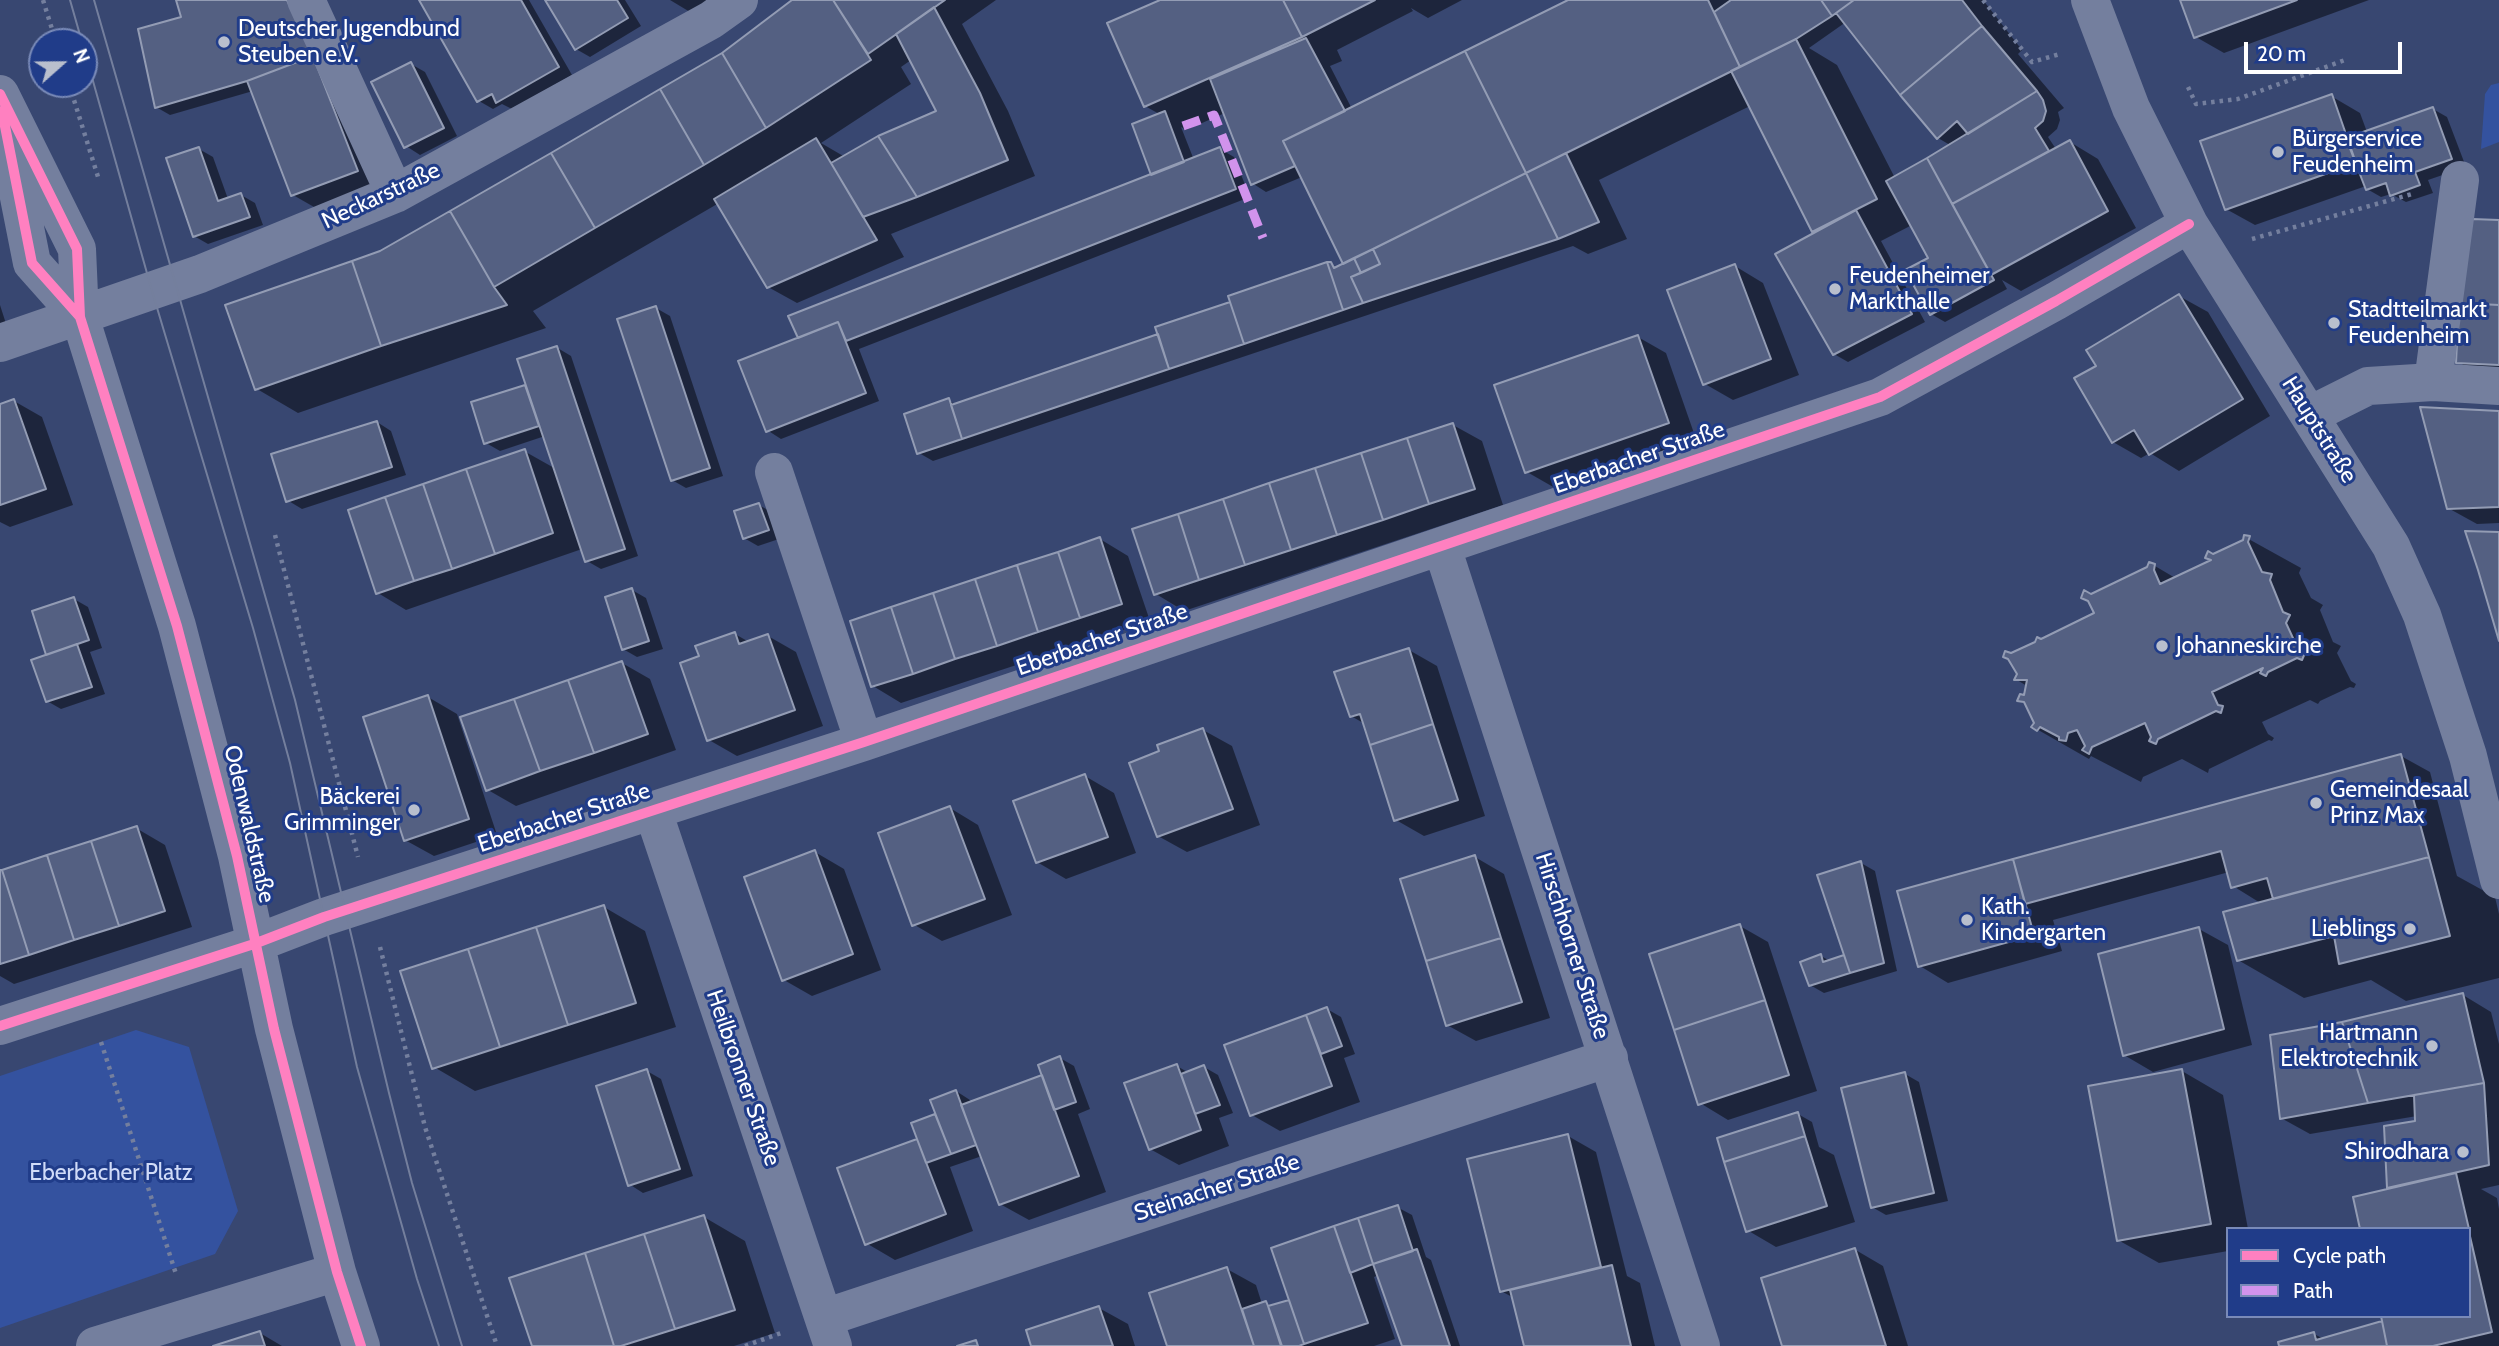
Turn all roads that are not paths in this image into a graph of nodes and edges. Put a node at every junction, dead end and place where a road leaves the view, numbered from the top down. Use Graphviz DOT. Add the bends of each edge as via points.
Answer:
graph roads {
  1 [pos="306,0"];
  2 [pos="739,0"];
  3 [pos="2090,0"];
  4 [pos="0,94"];
  5 [pos="0,101"];
  6 [pos="2460,180"];
  7 [pos="395,194"];
  8 [pos="2197,238"];
  9 [pos="80,317"];
  10 [pos="0,343"];
  11 [pos="2433,382"];
  12 [pos="2499,386"];
  13 [pos="2310,415"];
  14 [pos="774,472"];
  15 [pos="1442,547"];
  16 [pos="864,742"];
  17 [pos="653,811"];
  18 [pos="2499,880"];
  19 [pos="254,944"];
  20 [pos="0,1026"];
  21 [pos="1609,1058"];
  22 [pos="337,1272"];
  23 [pos="829,1332"];
  24 [pos="95,1346"];
  25 [pos="361,1346"];
  26 [pos="1701,1346"];
  1 -- 7 [label="street"];
  2 -- 7 [label="street, Neckarstraße" via="711,20"];
  3 -- 8 [label="street, Hauptstraße" via="2131,108"];
  4 -- 9 [label="street" via="77,249"];
  5 -- 9 [label="street" via="32,263"];
  6 -- 11 [label="street"];
  7 -- 9 [label="street, Neckarstraße" via="200,274"];
  8 -- 13 [label="street, Hauptstraße"];
  8 -- 15 [label="street, Eberbacher Straße" via="2056,301 1880,397"];
  9 -- 10 [label="street, Neckarstraße"];
  9 -- 19 [label="street, Odenwaldstraße" via="177,626 237,856"];
  11 -- 12 [label="street"];
  11 -- 13 [label="street" via="2368,386"];
  13 -- 18 [label="street, Hauptstraße" via="2391,546 2422,615 2468,756"];
  14 -- 16 [label="street"];
  15 -- 16 [label="street, Eberbacher Straße"];
  15 -- 21 [label="street, Hirschhorner Straße"];
  16 -- 17 [label="street, Eberbacher Straße"];
  17 -- 19 [label="street, Eberbacher Straße"];
  17 -- 23 [label="street, Heilbronner Straße"];
  19 -- 20 [label="street, Eberbacher Straße"];
  19 -- 22 [label="street, Odenwaldstraße"];
  21 -- 23 [label="street, Steinacher Straße"];
  21 -- 26 [label="street, Hirschhorner Straße"];
  22 -- 24 [label="street"];
  22 -- 25 [label="street, Odenwaldstraße"];
}
